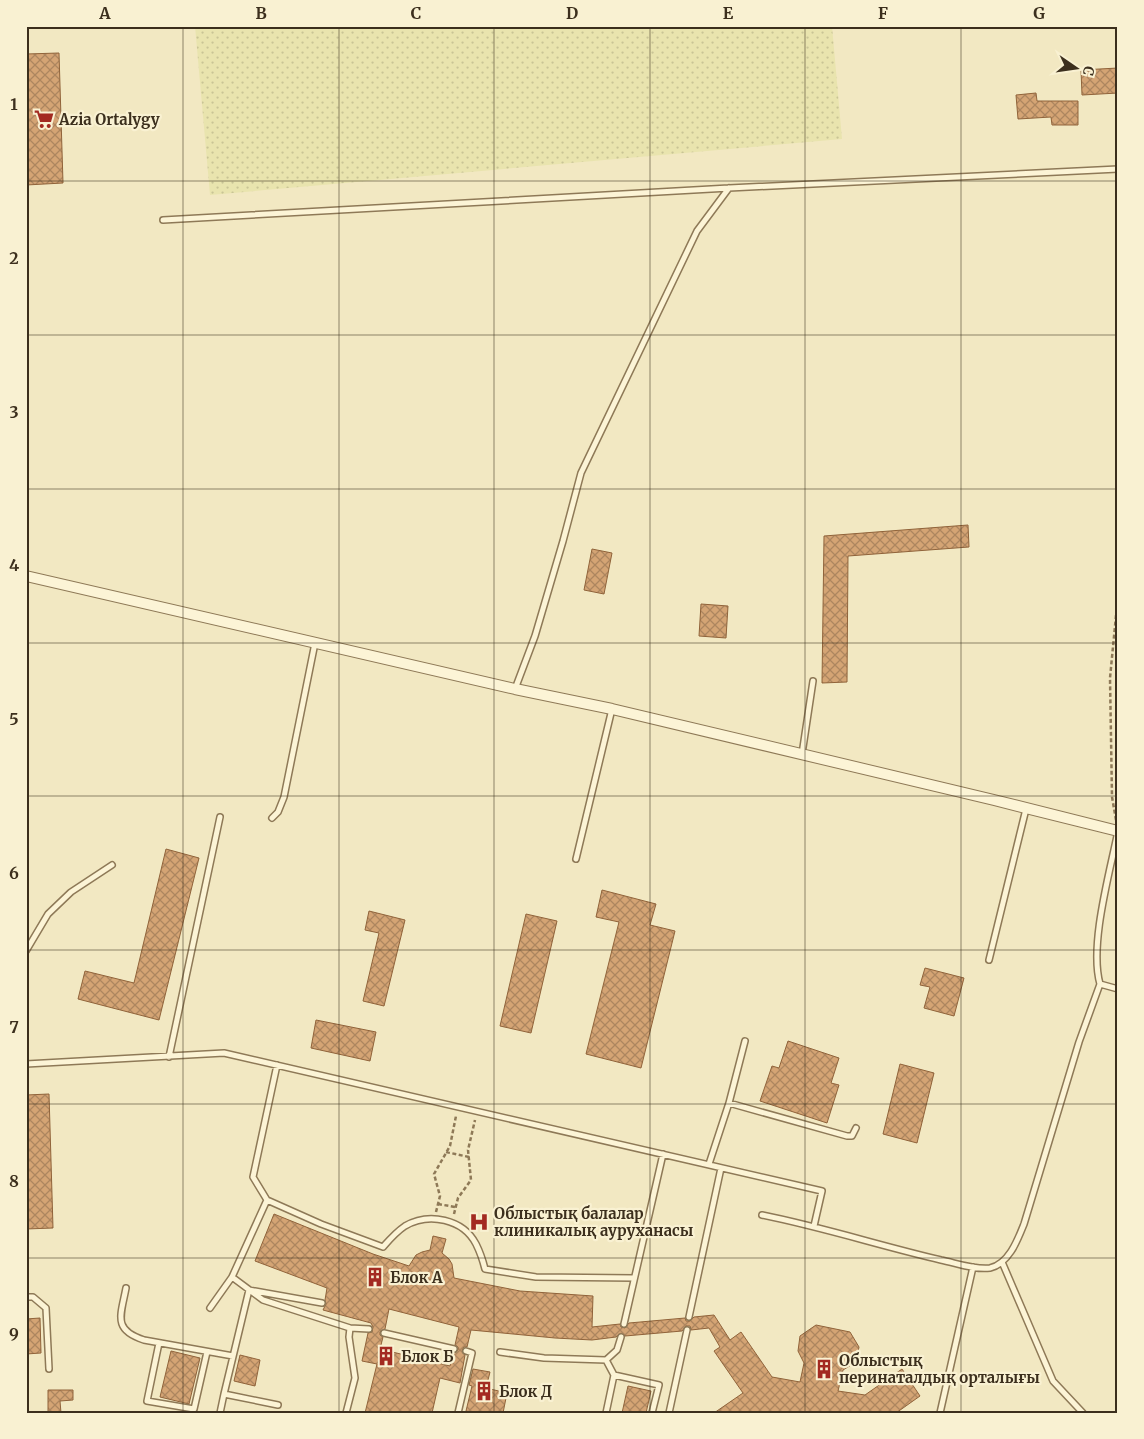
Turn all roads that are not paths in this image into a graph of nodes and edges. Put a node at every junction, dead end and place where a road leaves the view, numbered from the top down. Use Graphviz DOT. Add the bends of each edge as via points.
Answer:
graph roads {
  1 [pos="1118,169"];
  2 [pos="729,188"];
  3 [pos="163,220"];
  4 [pos="26,576"];
  5 [pos="315,643"];
  6 [pos="813,681"];
  7 [pos="515,689"];
  8 [pos="612,709"];
  9 [pos="802,754"];
  10 [pos="1026,808"];
  11 [pos="220,817"];
  12 [pos="272,818"];
  13 [pos="1118,831"];
  14 [pos="576,859"];
  15 [pos="112,865"];
  16 [pos="26,951"];
  17 [pos="989,960"];
  18 [pos="1100,984"];
  19 [pos="1118,989"];
  20 [pos="745,1041"];
  21 [pos="170,1056"];
  22 [pos="26,1064"];
  23 [pos="277,1065"];
  24 [pos="729,1102"];
  25 [pos="856,1128"];
  26 [pos="663,1154"];
  27 [pos="709,1164"];
  28 [pos="721,1168"];
  29 [pos="267,1200"];
  30 [pos="762,1214"];
  31 [pos="814,1226"];
  32 [pos="1002,1262"];
  33 [pos="973,1267"];
  34 [pos="232,1277"];
  35 [pos="634,1278"];
  36 [pos="126,1288"];
  37 [pos="249,1290"];
  38 [pos="26,1297"];
  39 [pos="322,1303"];
  40 [pos="210,1308"];
  41 [pos="689,1317"];
  42 [pos="624,1324"];
  43 [pos="350,1328"];
  44 [pos="369,1329"];
  45 [pos="686,1330"];
  46 [pos="384,1333"];
  47 [pos="621,1337"];
  48 [pos="159,1343"];
  49 [pos="454,1349"];
  50 [pos="466,1351"];
  51 [pos="207,1352"];
  52 [pos="500,1352"];
  53 [pos="233,1356"];
  54 [pos="606,1360"];
  55 [pos="49,1369"];
  56 [pos="614,1375"];
  57 [pos="224,1394"];
  58 [pos="278,1405"];
  59 [pos="220,1413"];
  60 [pos="346,1413"];
  61 [pos="458,1413"];
  62 [pos="606,1413"];
  63 [pos="652,1413"];
  64 [pos="669,1413"];
  65 [pos="940,1413"];
  66 [pos="1083,1413"];
  1 -- 2 [label="lane"];
  2 -- 3 [label="lane"];
  2 -- 7 [label="lane" via="697,231 581,473 535,636"];
  4 -- 5 [label="street"];
  5 -- 7 [label="street"];
  5 -- 12 [label="lane" via="284,797"];
  6 -- 9 [label="lane"];
  7 -- 8 [label="street"];
  8 -- 9 [label="street"];
  8 -- 14 [label="lane"];
  9 -- 10 [label="street"];
  10 -- 13 [label="street"];
  10 -- 17 [label="lane"];
  11 -- 21 [label="lane"];
  13 -- 18 [label="lane" via="1099,928 1096,971"];
  15 -- 16 [label="lane" via="71,892 48,914"];
  18 -- 19 [label="lane"];
  18 -- 32 [label="lane" via="1079,1042 1024,1224 1016,1244"];
  20 -- 24 [label="lane"];
  21 -- 22 [label="lane"];
  21 -- 23 [label="lane" via="224,1053"];
  23 -- 26 [label="lane"];
  23 -- 29 [label="lane" via="253,1177"];
  24 -- 25 [label="lane" via="847,1136 852,1136"];
  24 -- 27 [label="lane"];
  26 -- 27 [label="lane"];
  26 -- 35 [label="lane"];
  27 -- 28 [label="lane"];
  28 -- 31 [label="lane" via="822,1191"];
  28 -- 41 [label="lane"];
  29 -- 34 [label="lane"];
  29 -- 35 [label="lane" via="382,1247 406,1226 419,1220 452,1223 476,1243 485,1269 536,1277"];
  30 -- 31 [label="lane"];
  31 -- 33 [label="lane"];
  32 -- 33 [label="lane" via="990,1268"];
  32 -- 66 [label="lane" via="1053,1381"];
  33 -- 65 [label="lane"];
  34 -- 37 [label="lane"];
  34 -- 40 [label="lane"];
  35 -- 42 [label="lane"];
  36 -- 48 [label="lane" via="120,1322 124,1330 132,1336"];
  37 -- 39 [label="lane"];
  37 -- 43 [label="lane" via="263,1300"];
  37 -- 53 [label="lane"];
  38 -- 55 [label="lane" via="33,1297 46,1308"];
  43 -- 44 [label="lane"];
  43 -- 60 [label="lane" via="355,1378"];
  45 -- 64 [label="lane"];
  46 -- 49 [label="lane"];
  47 -- 54 [label="lane" via="617,1350"];
  48 -- 51 [label="lane"];
  48 -- 51 [label="lane" via="147,1401 194,1409"];
  50 -- 61 [label="lane" via="472,1353"];
  51 -- 53 [label="lane"];
  52 -- 54 [label="lane" via="544,1358"];
  53 -- 57 [label="lane"];
  54 -- 56 [label="lane"];
  56 -- 62 [label="lane"];
  56 -- 63 [label="lane" via="659,1384"];
  57 -- 58 [label="lane"];
  57 -- 59 [label="lane"];
}
